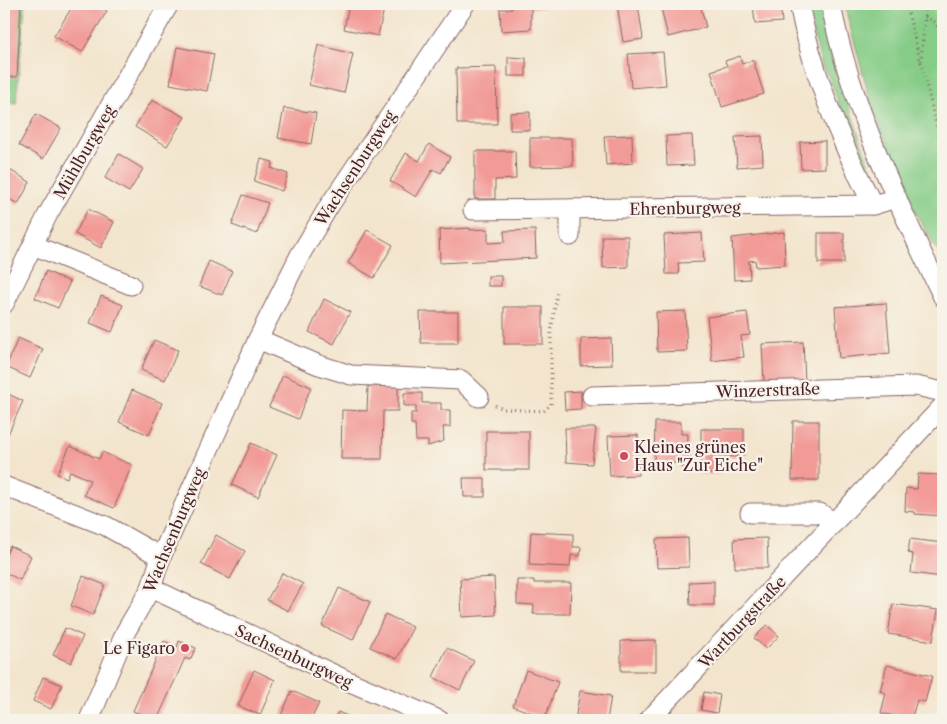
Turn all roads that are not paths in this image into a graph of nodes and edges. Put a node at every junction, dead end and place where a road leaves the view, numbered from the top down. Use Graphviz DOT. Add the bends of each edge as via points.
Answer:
graph roads {
  1 [pos="169,4"];
  2 [pos="466,4"];
  3 [pos="799,4"];
  4 [pos="831,4"];
  5 [pos="897,198"];
  6 [pos="873,205"];
  7 [pos="570,209"];
  8 [pos="473,210"];
  9 [pos="570,236"];
  10 [pos="33,245"];
  11 [pos="131,285"];
  12 [pos="943,297"];
  13 [pos="4,304"];
  14 [pos="258,339"];
  15 [pos="943,392"];
  16 [pos="592,396"];
  17 [pos="479,397"];
  18 [pos="943,406"];
  19 [pos="4,486"];
  20 [pos="750,513"];
  21 [pos="834,523"];
  22 [pos="161,557"];
  23 [pos="151,588"];
  24 [pos="89,720"];
  25 [pos="439,720"];
  26 [pos="650,720"];
  1 -- 10 [label="street, Mühlburgweg"];
  2 -- 14 [label="street, Wachsenburgweg" via="329,206 300,255"];
  3 -- 6 [label="street" via="809,53 850,159"];
  4 -- 5 [label="street" via="838,46"];
  5 -- 6 [label="street, Ehrenburgweg"];
  5 -- 12 [label="street"];
  6 -- 7 [label="street, Ehrenburgweg"];
  7 -- 8 [label="street, Ehrenburgweg"];
  7 -- 9 [label="street"];
  10 -- 11 [label="street"];
  10 -- 13 [label="street, Mühlburgweg"];
  14 -- 17 [label="street" via="351,375 461,380"];
  14 -- 22 [label="street, Wachsenburgweg"];
  15 -- 16 [label="street, Winzerstraße" via="916,386"];
  18 -- 21 [label="street, Wartburgstraße"];
  19 -- 22 [label="street" via="106,526"];
  20 -- 21 [label="street" via="820,513"];
  21 -- 26 [label="street, Wartburgstraße"];
  22 -- 23 [label="street, Wachsenburgweg"];
  23 -- 24 [label="street, Wachsenburgweg" via="126,631"];
  23 -- 25 [label="street, Sachsenburgweg"];
}
